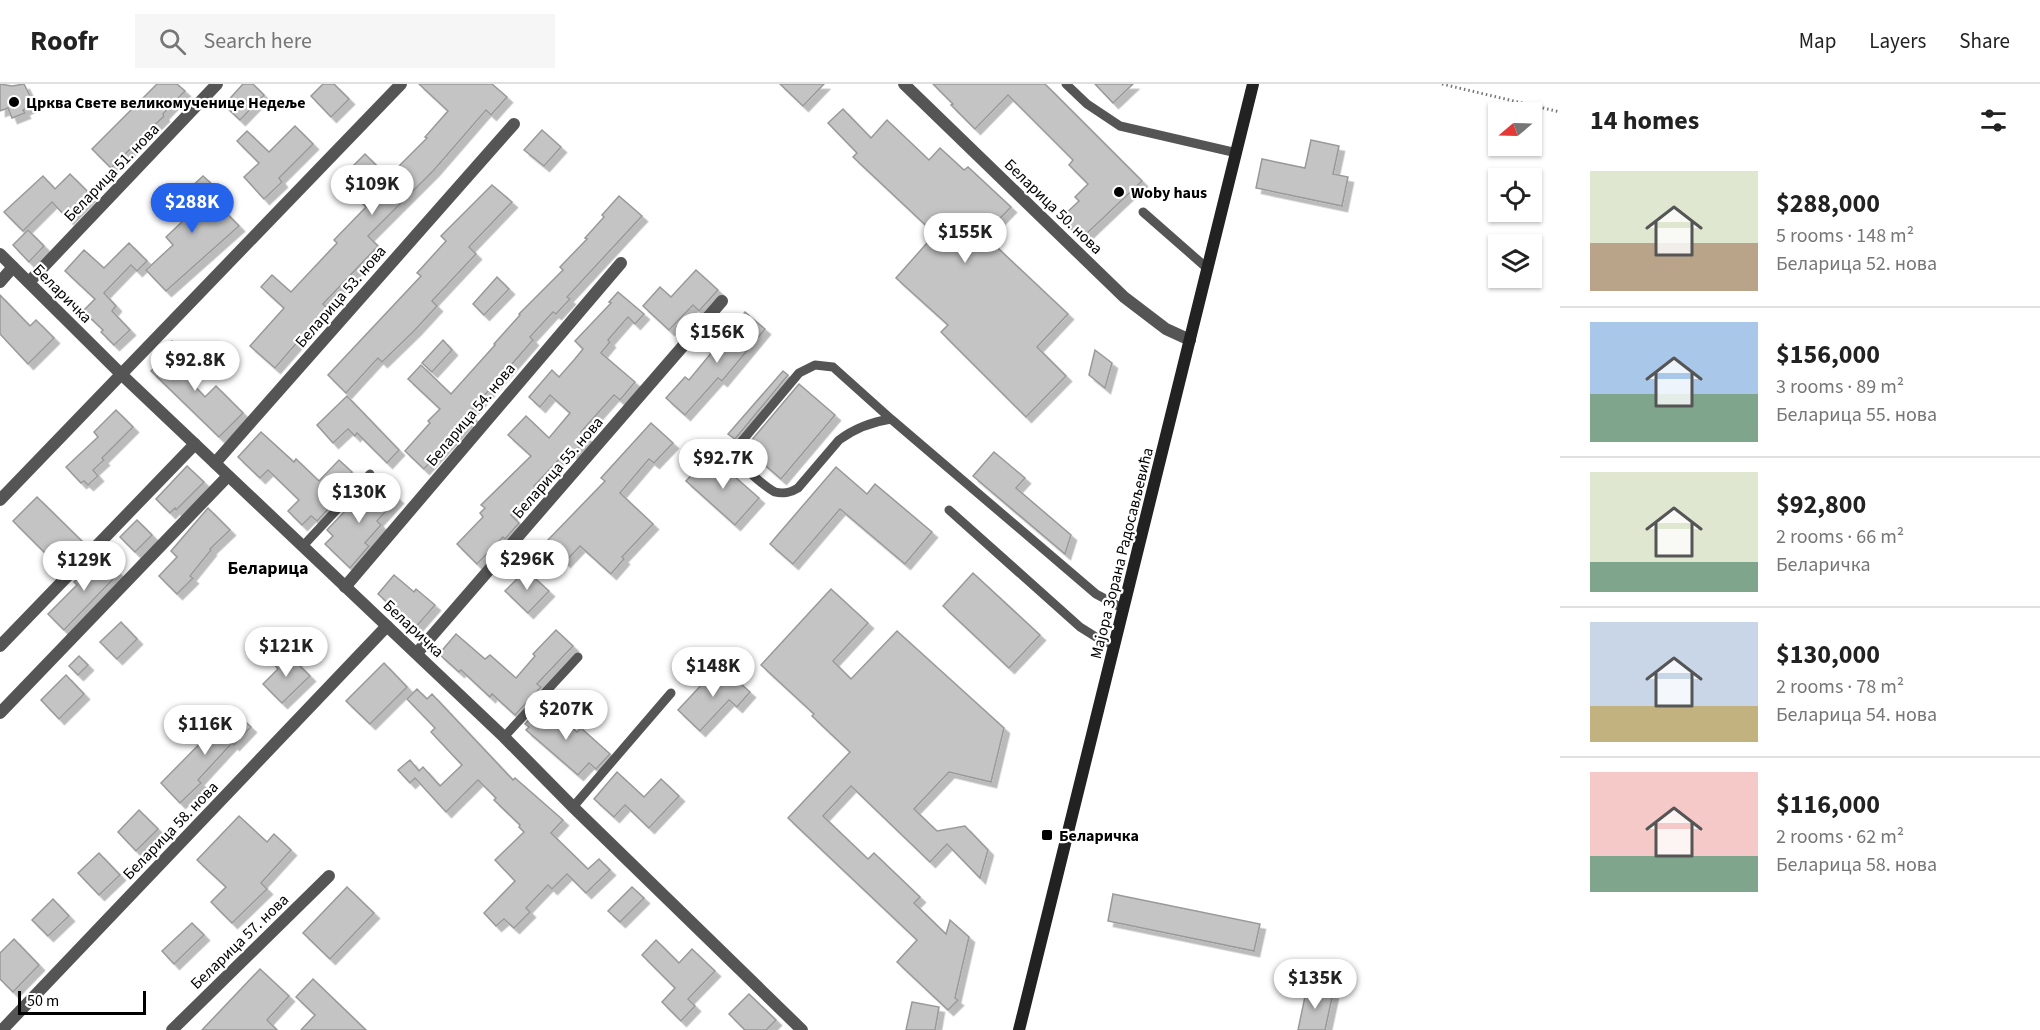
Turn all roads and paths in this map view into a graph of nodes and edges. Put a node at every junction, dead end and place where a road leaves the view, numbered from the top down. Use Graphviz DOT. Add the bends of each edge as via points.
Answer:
graph roads {
  1 [pos="217,84"];
  2 [pos="401,84"];
  3 [pos="904,84"];
  4 [pos="1066,84"];
  5 [pos="1253,84"];
  6 [pos="1442,84"];
  7 [pos="1560,112"];
  8 [pos="514,124"];
  9 [pos="1237,153"];
  10 [pos="1143,212"];
  11 [pos="0,254"];
  12 [pos="621,263"];
  13 [pos="14,267"];
  14 [pos="1208,269"];
  15 [pos="0,282"];
  16 [pos="29,282"];
  17 [pos="722,302"];
  18 [pos="1190,340"];
  19 [pos="121,374"];
  20 [pos="891,419"];
  21 [pos="195,444"];
  22 [pos="215,464"];
  23 [pos="370,474"];
  24 [pos="228,476"];
  25 [pos="0,500"];
  26 [pos="949,510"];
  27 [pos="302,547"];
  28 [pos="345,587"];
  29 [pos="1124,609"];
  30 [pos="387,626"];
  31 [pos="0,646"];
  32 [pos="1115,646"];
  33 [pos="417,653"];
  34 [pos="578,657"];
  35 [pos="671,693"];
  36 [pos="0,713"];
  37 [pos="504,737"];
  38 [pos="573,807"];
  39 [pos="329,876"];
  40 [pos="2,1030"];
  41 [pos="172,1030"];
  42 [pos="802,1030"];
  43 [pos="1019,1030"];
  1 -- 16 [label="street, Беларица 51. нова"];
  2 -- 19 [label="street"];
  3 -- 18 [label="street, Беларица 50. нова" via="1124,297 1166,329"];
  4 -- 9 [label="lane" via="1120,126"];
  5 -- 9 [label="main road, Мајора Зорана Радосављевића"];
  6 -- 7 [label="path"];
  8 -- 22 [label="street, Беларица 53. нова"];
  9 -- 14 [label="main road, Мајора Зорана Радосављевића"];
  10 -- 14 [label="lane"];
  11 -- 13 [label="street, Беларичка"];
  12 -- 28 [label="street, Беларица 54. нова"];
  13 -- 15 [label="street"];
  13 -- 16 [label="street, Беларичка"];
  14 -- 18 [label="main road, Мајора Зорана Радосављевића"];
  16 -- 19 [label="street, Беларичка"];
  17 -- 33 [label="street, Беларица 55. нова"];
  18 -- 29 [label="main road, Мајора Зорана Радосављевића"];
  19 -- 21 [label="street, Беларичка"];
  19 -- 25 [label="street"];
  20 -- 20 [label="lane" via="833,367 810,366 799,373 737,447 738,459 773,491 794,491 845,435"];
  20 -- 29 [label="lane" via="1096,594"];
  21 -- 22 [label="street, Беларичка"];
  21 -- 31 [label="street"];
  22 -- 24 [label="street, Беларичка"];
  23 -- 27 [label="lane"];
  24 -- 27 [label="street, Беларичка"];
  24 -- 36 [label="street"];
  26 -- 32 [label="lane" via="1080,627"];
  27 -- 28 [label="street, Беларичка"];
  28 -- 30 [label="street, Беларичка"];
  29 -- 32 [label="main road, Мајора Зорана Радосављевића"];
  30 -- 33 [label="street, Беларичка"];
  30 -- 40 [label="street, Беларица 58. нова"];
  32 -- 43 [label="main road, Мајора Зорана Радосављевића"];
  33 -- 37 [label="street, Беларичка"];
  34 -- 37 [label="lane"];
  35 -- 38 [label="lane"];
  37 -- 38 [label="street, Беларичка"];
  38 -- 42 [label="street, Беларичка"];
  39 -- 41 [label="street, Беларица 57. нова"];
}
